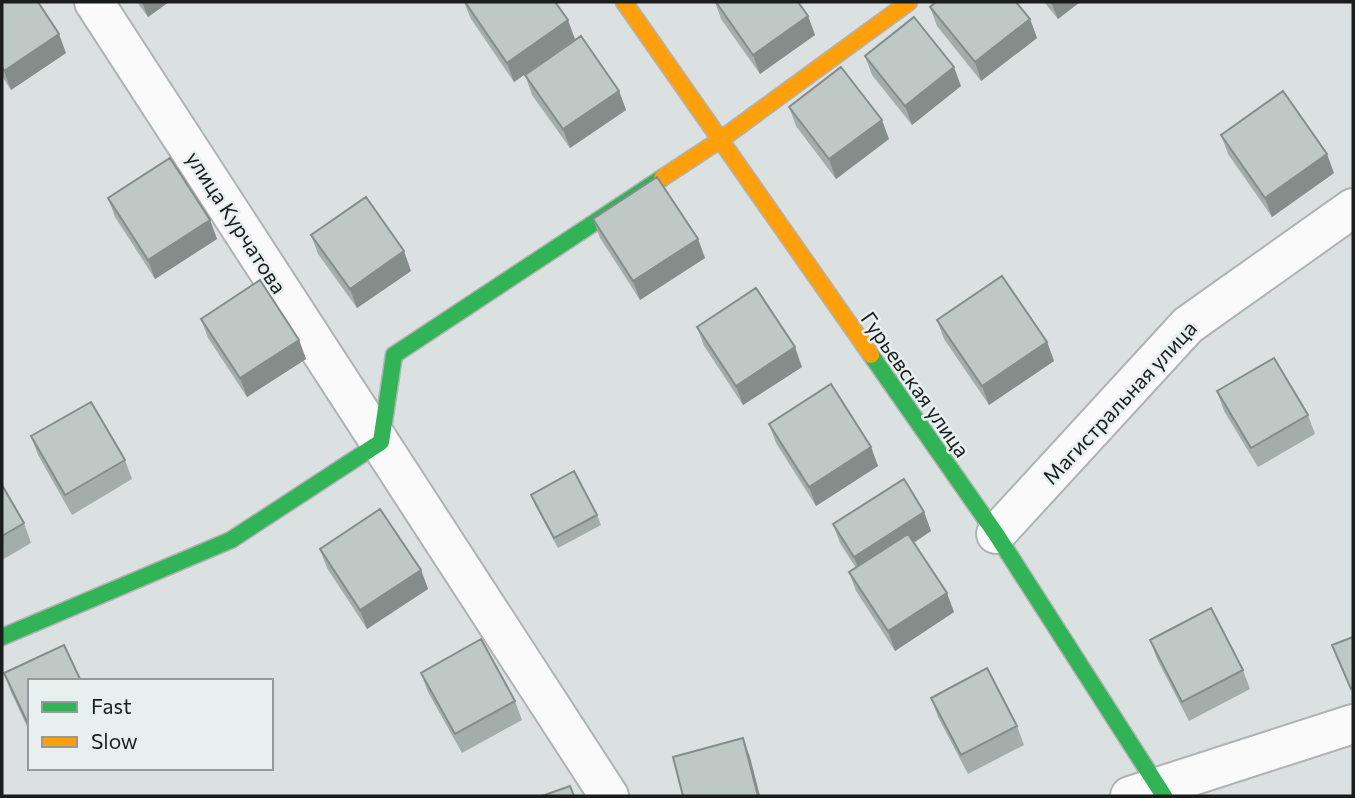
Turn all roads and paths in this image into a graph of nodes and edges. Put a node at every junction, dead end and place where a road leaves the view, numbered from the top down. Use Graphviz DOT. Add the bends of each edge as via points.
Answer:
graph roads {
  1 [pos="94,2"];
  2 [pos="624,2"];
  3 [pos="909,2"];
  4 [pos="720,140"];
  5 [pos="1353,208"];
  6 [pos="381,442"];
  7 [pos="996,534"];
  8 [pos="2,637"];
  9 [pos="1353,724"];
  10 [pos="1151,793"];
  11 [pos="609,796"];
  1 -- 6 [label="street, улица Курчатова"];
  2 -- 4 [label="street, Гурьевская улица"];
  3 -- 4 [label="street"];
  4 -- 6 [label="street" via="394,355"];
  4 -- 7 [label="street, Гурьевская улица"];
  5 -- 7 [label="street, Магистральная улица" via="1188,325"];
  6 -- 8 [label="street" via="231,540"];
  6 -- 11 [label="street, улица Курчатова"];
  7 -- 10 [label="street, Гурьевская улица"];
  9 -- 10 [label="street"];
}
